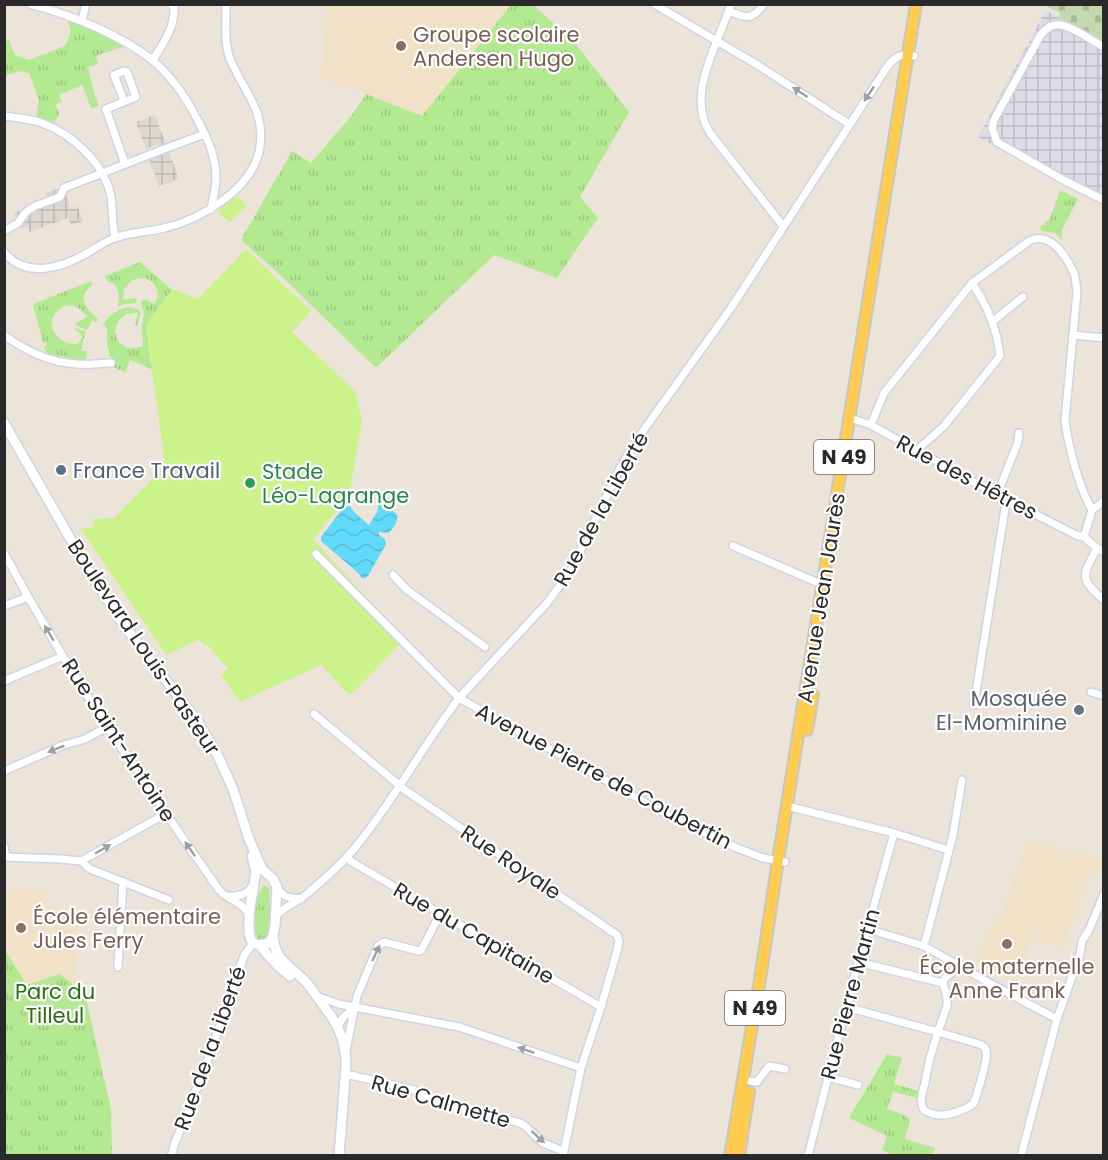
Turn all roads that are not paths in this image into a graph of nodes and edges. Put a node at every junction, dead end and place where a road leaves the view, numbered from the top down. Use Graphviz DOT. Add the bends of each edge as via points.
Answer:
graph roads {
  1 [pos="30,4"];
  2 [pos="86,4"];
  3 [pos="171,4"];
  4 [pos="226,4"];
  5 [pos="654,4"];
  6 [pos="764,4"];
  7 [pos="916,4"];
  8 [pos="923,4"];
  9 [pos="730,8"];
  10 [pos="82,20"];
  11 [pos="717,40"];
  12 [pos="1104,47"];
  13 [pos="911,55"];
  14 [pos="153,60"];
  15 [pos="124,101"];
  16 [pos="4,116"];
  17 [pos="849,124"];
  18 [pos="205,134"];
  19 [pos="125,164"];
  20 [pos="102,174"];
  21 [pos="1104,200"];
  22 [pos="211,209"];
  23 [pos="783,225"];
  24 [pos="4,231"];
  25 [pos="115,238"];
  26 [pos="4,252"];
  27 [pos="972,283"];
  28 [pos="1023,297"];
  29 [pos="993,321"];
  30 [pos="4,335"];
  31 [pos="1073,335"];
  32 [pos="1104,338"];
  33 [pos="111,363"];
  34 [pos="853,419"];
  35 [pos="4,423"];
  36 [pos="871,426"];
  37 [pos="1019,433"];
  38 [pos="916,451"];
  39 [pos="997,495"];
  40 [pos="1104,501"];
  41 [pos="1006,502"];
  42 [pos="1092,510"];
  43 [pos="1084,537"];
  44 [pos="734,546"];
  45 [pos="1100,550"];
  46 [pos="4,553"];
  47 [pos="316,554"];
  48 [pos="393,575"];
  49 [pos="824,585"];
  50 [pos="28,597"];
  51 [pos="1104,600"];
  52 [pos="4,606"];
  53 [pos="818,644"];
  54 [pos="485,647"];
  55 [pos="63,656"];
  56 [pos="4,681"];
  57 [pos="1091,692"];
  58 [pos="1104,696"];
  59 [pos="459,698"];
  60 [pos="974,705"];
  61 [pos="314,714"];
  62 [pos="107,727"];
  63 [pos="4,771"];
  64 [pos="962,780"];
  65 [pos="400,785"];
  66 [pos="790,807"];
  67 [pos="167,813"];
  68 [pos="894,833"];
  69 [pos="249,839"];
  70 [pos="4,846"];
  71 [pos="948,850"];
  72 [pos="5,857"];
  73 [pos="347,857"];
  74 [pos="81,861"];
  75 [pos="782,861"];
  76 [pos="270,876"];
  77 [pos="123,882"];
  78 [pos="254,883"];
  79 [pos="277,887"];
  80 [pos="1104,894"];
  81 [pos="225,896"];
  82 [pos="301,899"];
  83 [pos="169,900"];
  84 [pos="249,914"];
  85 [pos="440,914"];
  86 [pos="276,916"];
  87 [pos="867,929"];
  88 [pos="273,936"];
  89 [pos="256,944"];
  90 [pos="924,946"];
  91 [pos="858,962"];
  92 [pos="960,966"];
  93 [pos="118,967"];
  94 [pos="943,983"];
  95 [pos="316,996"];
  96 [pos="354,1007"];
  97 [pos="601,1007"];
  98 [pos="846,1007"];
  99 [pos="1057,1019"];
  100 [pos="338,1027"];
  101 [pos="938,1032"];
  102 [pos="346,1052"];
  103 [pos="581,1068"];
  104 [pos="785,1069"];
  105 [pos="345,1074"];
  106 [pos="828,1077"];
  107 [pos="750,1081"];
  108 [pos="858,1085"];
  109 [pos="563,1153"];
  110 [pos="171,1155"];
  111 [pos="339,1155"];
  112 [pos="730,1155"];
  113 [pos="738,1155"];
  114 [pos="808,1155"];
  115 [pos="1021,1155"];
  1 -- 10 [label="street"];
  2 -- 10 [label="street"];
  3 -- 14 [label="street" via="172,27"];
  4 -- 22 [label="street" via="225,32 230,57 254,103 261,140 253,166 232,192"];
  5 -- 11 [label="street"];
  6 -- 9 [label="street" via="751,17"];
  7 -- 13 [label="main road, Avenue Jean Jaurès / N 49"];
  8 -- 13 [label="main road, Avenue Jean Jaurès / N 49"];
  9 -- 11 [label="street"];
  10 -- 14 [label="street"];
  17 -- 11 [label="street, one-way"];
  11 -- 23 [label="street" via="702,84 705,123"];
  12 -- 21 [label="street" via="1066,26 1052,25 1045,30 992,128 997,142"];
  13 -- 17 [label="street, Rue de la Liberté, one-way" via="894,58"];
  13 -- 34 [label="main road, Avenue Jean Jaurès / N 49"];
  14 -- 18 [label="street" via="174,83"];
  15 -- 19 [label="street" via="106,109"];
  16 -- 20 [label="street" via="37,122 67,136 92,158"];
  17 -- 23 [label="street, Rue de la Liberté"];
  18 -- 19 [label="street"];
  18 -- 22 [label="street" via="216,171"];
  19 -- 20 [label="street"];
  20 -- 24 [label="street" via="64,188 60,197 35,206 18,224"];
  20 -- 25 [label="street" via="110,193"];
  22 -- 25 [label="street" via="166,228"];
  23 -- 59 [label="street, Rue de la Liberté" via="731,308 638,438 570,572 547,603"];
  25 -- 26 [label="street" via="69,263 51,268 27,267"];
  27 -- 29 [label="street"];
  27 -- 31 [label="street" via="1034,238 1051,241 1073,272 1077,292"];
  27 -- 36 [label="street" via="884,393"];
  28 -- 29 [label="street"];
  29 -- 38 [label="street" via="1000,356 944,426"];
  30 -- 33 [label="street" via="29,352 52,360"];
  31 -- 32 [label="street"];
  31 -- 42 [label="street" via="1065,420"];
  34 -- 36 [label="street, Rue des Hêtres"];
  34 -- 49 [label="main road, Avenue Jean Jaurès / N 49"];
  34 -- 53 [label="main road, Avenue Jean Jaurès / N 49"];
  35 -- 69 [label="main road, Boulevard Louis-Pasteur" via="93,578 213,746 233,789"];
  36 -- 38 [label="street, Rue des Hêtres"];
  37 -- 39 [label="street"];
  38 -- 39 [label="street, Rue des Hêtres"];
  39 -- 41 [label="street, Rue des Hêtres"];
  40 -- 42 [label="street"];
  41 -- 43 [label="street, Rue des Hêtres"];
  41 -- 60 [label="street"];
  42 -- 43 [label="street"];
  43 -- 45 [label="street, Rue des Hêtres"];
  44 -- 49 [label="street"];
  45 -- 51 [label="street" via="1086,572 1086,581"];
  46 -- 50 [label="street, Rue Saint-Antoine"];
  47 -- 59 [label="street, Avenue Pierre de Coubertin"];
  48 -- 54 [label="street" via="406,589"];
  49 -- 53 [label="main road, Avenue Jean Jaurès / N 49"];
  50 -- 52 [label="street"];
  55 -- 50 [label="street, Rue Saint-Antoine, one-way"];
  53 -- 66 [label="main road, Avenue Jean Jaurès / N 49"];
  55 -- 56 [label="street"];
  55 -- 62 [label="street, Rue Saint-Antoine"];
  57 -- 58 [label="street"];
  59 -- 65 [label="street, Rue de la Liberté"];
  59 -- 75 [label="street, Avenue Pierre de Coubertin" via="673,818 737,848"];
  61 -- 65 [label="street, Rue Royale"];
  62 -- 63 [label="street, one-way"];
  62 -- 67 [label="street, Rue Saint-Antoine"];
  64 -- 71 [label="street"];
  65 -- 73 [label="street, Rue de la Liberté"];
  65 -- 97 [label="street, Rue Royale" via="617,935 619,941"];
  66 -- 68 [label="street"];
  66 -- 75 [label="main road, Avenue Jean Jaurès / N 49"];
  74 -- 67 [label="street, one-way"];
  81 -- 67 [label="street, Rue Saint-Antoine, one-way"];
  68 -- 71 [label="street"];
  68 -- 87 [label="street, Rue Pierre Martin"];
  69 -- 76 [label="main road, Boulevard Louis-Pasteur" via="262,869"];
  69 -- 78 [label="main road" via="256,872"];
  70 -- 72 [label="street"];
  71 -- 90 [label="street"];
  72 -- 74 [label="street"];
  73 -- 82 [label="street, Rue de la Liberté"];
  73 -- 85 [label="street, Rue du Capitaine"];
  74 -- 77 [label="street" via="90,869"];
  75 -- 107 [label="main road, Avenue Jean Jaurès / N 49"];
  75 -- 112 [label="main road, Avenue Jean Jaurès / N 49"];
  76 -- 78 [label="main road" via="261,875"];
  76 -- 79 [label="main road, Boulevard Louis-Pasteur"];
  77 -- 83 [label="street"];
  77 -- 93 [label="street"];
  78 -- 81 [label="street" via="245,894"];
  78 -- 84 [label="main road"];
  79 -- 82 [label="street" via="287,898"];
  79 -- 86 [label="main road"];
  80 -- 99 [label="street" via="1082,941"];
  81 -- 84 [label="street, Rue Saint-Antoine" via="240,903"];
  82 -- 86 [label="street, Rue de la Liberté"];
  84 -- 89 [label="main road" via="249,933"];
  96 -- 85 [label="street, one-way" via="381,943 419,951"];
  85 -- 97 [label="street, Rue du Capitaine"];
  86 -- 88 [label="main road"];
  87 -- 90 [label="street"];
  87 -- 91 [label="street, Rue Pierre Martin"];
  88 -- 89 [label="main road" via="269,943"];
  88 -- 95 [label="main road" via="281,960"];
  89 -- 95 [label="main road"];
  89 -- 110 [label="street, Rue de la Liberté" via="244,956"];
  90 -- 92 [label="street"];
  91 -- 94 [label="street"];
  91 -- 98 [label="street, Rue Pierre Martin"];
  92 -- 94 [label="street"];
  92 -- 99 [label="street"];
  94 -- 101 [label="street" via="947,1006"];
  95 -- 96 [label="street"];
  95 -- 100 [label="main road"];
  96 -- 100 [label="street"];
  96 -- 102 [label="street"];
  103 -- 96 [label="street, one-way" via="459,1027"];
  97 -- 103 [label="street"];
  98 -- 101 [label="street"];
  98 -- 106 [label="street, Rue Pierre Martin"];
  99 -- 115 [label="street"];
  100 -- 102 [label="main road"];
  101 -- 101 [label="street" via="979,1044 986,1050 974,1103 944,1116 932,1114 921,1105"];
  102 -- 105 [label="main road"];
  103 -- 109 [label="street"];
  104 -- 107 [label="street" via="769,1066 757,1082"];
  105 -- 109 [label="street, Rue Calmette, one-way" via="414,1090 447,1106 517,1122"];
  105 -- 111 [label="main road"];
  106 -- 108 [label="street"];
  106 -- 114 [label="street, Rue Pierre Martin"];
  107 -- 113 [label="main road, Avenue Jean Jaurès / N 49"];
}
